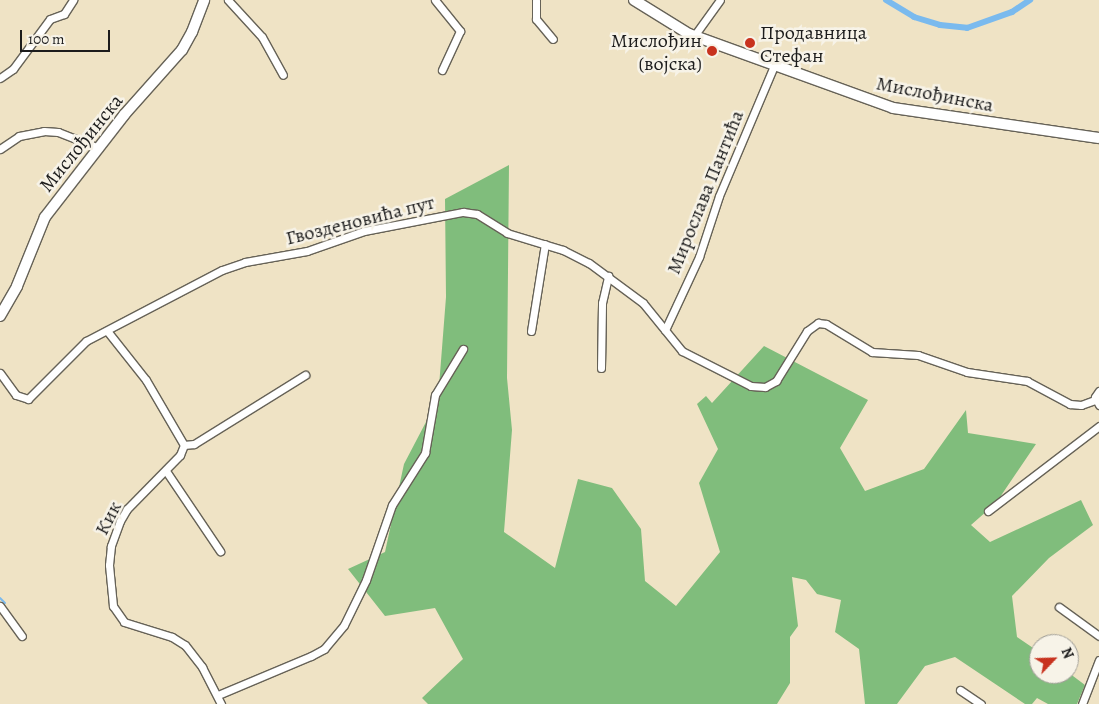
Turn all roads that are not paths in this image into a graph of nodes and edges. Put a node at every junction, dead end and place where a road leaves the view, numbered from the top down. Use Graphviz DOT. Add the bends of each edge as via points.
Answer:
graph roads {
  1 [pos="73,0"];
  2 [pos="204,0"];
  3 [pos="228,0"];
  4 [pos="435,0"];
  5 [pos="536,0"];
  6 [pos="634,0"];
  7 [pos="720,0"];
  8 [pos="694,36"];
  9 [pos="553,39"];
  10 [pos="774,66"];
  11 [pos="442,70"];
  12 [pos="283,75"];
  13 [pos="0,78"];
  14 [pos="1099,138"];
  15 [pos="99,148"];
  16 [pos="0,149"];
  17 [pos="544,244"];
  18 [pos="608,276"];
  19 [pos="0,316"];
  20 [pos="665,330"];
  21 [pos="531,331"];
  22 [pos="108,332"];
  23 [pos="463,349"];
  24 [pos="601,368"];
  25 [pos="0,373"];
  26 [pos="305,375"];
  27 [pos="1099,391"];
  28 [pos="1097,403"];
  29 [pos="1099,426"];
  30 [pos="184,445"];
  31 [pos="166,471"];
  32 [pos="988,511"];
  33 [pos="220,551"];
  34 [pos="0,606"];
  35 [pos="1059,607"];
  36 [pos="22,636"];
  37 [pos="1099,636"];
  38 [pos="1099,660"];
  39 [pos="960,690"];
  40 [pos="218,696"];
  41 [pos="221,704"];
  42 [pos="981,704"];
  43 [pos="1082,704"];
  1 -- 13 [label="street" via="64,14 50,19 13,70"];
  2 -- 15 [label="main road, Мислођинска" via="182,50"];
  3 -- 12 [label="street" via="262,37"];
  4 -- 11 [label="street" via="460,31"];
  5 -- 9 [label="street" via="536,19"];
  6 -- 8 [label="main road, Мислођинска"];
  7 -- 8 [label="street"];
  8 -- 10 [label="main road, Мислођинска"];
  10 -- 14 [label="main road, Мислођинска" via="902,110"];
  10 -- 20 [label="street, Мирослава Пантића" via="719,196 700,257"];
  15 -- 16 [label="street" via="58,132 44,131 19,136"];
  15 -- 19 [label="main road, Мислођинска" via="45,217 17,286"];
  17 -- 18 [label="street, Гвозденовића пут" via="563,250"];
  17 -- 21 [label="street"];
  17 -- 22 [label="street, Гвозденовића пут" via="507,233 477,214 456,213 430,218 357,233 292,255 232,266"];
  18 -- 20 [label="street, Гвозденовића пут" via="643,303"];
  18 -- 24 [label="street" via="602,303"];
  20 -- 28 [label="street, Гвозденовића пут" via="688,356 759,388 776,381 807,331 818,322 872,352 918,355 967,372 1027,380 1070,404"];
  22 -- 25 [label="street, Гвозденовића пут" via="76,349 28,399 16,395"];
  22 -- 30 [label="street" via="146,380"];
  23 -- 40 [label="street" via="435,395 425,453 392,505 366,580 344,625 324,648 311,656"];
  26 -- 30 [label="street" via="194,444"];
  27 -- 28 [label="street"];
  29 -- 32 [label="street"];
  30 -- 31 [label="street, Кик"];
  31 -- 33 [label="street"];
  31 -- 40 [label="street, Кик" via="127,508 115,531 109,565 113,606 124,622 172,637 186,645"];
  34 -- 36 [label="street"];
  35 -- 37 [label="street"];
  38 -- 43 [label="street"];
  39 -- 42 [label="street"];
  40 -- 41 [label="street, Кик"];
}
